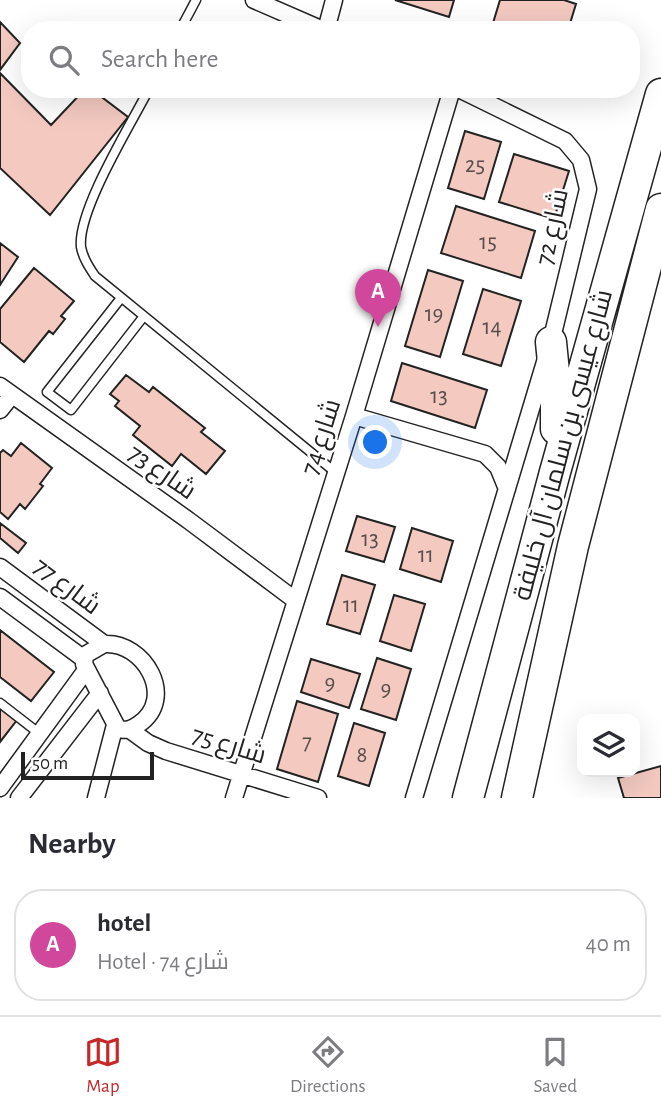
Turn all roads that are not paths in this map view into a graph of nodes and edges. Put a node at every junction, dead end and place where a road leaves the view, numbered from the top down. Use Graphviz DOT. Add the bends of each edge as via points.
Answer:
graph roads {
  1 [pos="196,0"];
  2 [pos="254,0"];
  3 [pos="334,0"];
  4 [pos="185,21"];
  5 [pos="303,21"];
  6 [pos="327,21"];
  7 [pos="661,94"];
  8 [pos="144,98"];
  9 [pos="449,98"];
  10 [pos="478,98"];
  11 [pos="661,209"];
  12 [pos="121,298"];
  13 [pos="144,316"];
  14 [pos="551,342"];
  15 [pos="6,391"];
  16 [pos="0,410"];
  17 [pos="354,416"];
  18 [pos="521,442"];
  19 [pos="485,454"];
  20 [pos="335,472"];
  21 [pos="555,472"];
  22 [pos="507,489"];
  23 [pos="0,567"];
  24 [pos="0,597"];
  25 [pos="295,600"];
  26 [pos="104,645"];
  27 [pos="85,665"];
  28 [pos="100,693"];
  29 [pos="0,703"];
  30 [pos="122,727"];
  31 [pos="40,734"];
  32 [pos="241,774"];
  33 [pos="0,788"];
  34 [pos="19,798"];
  35 [pos="96,798"];
  36 [pos="234,798"];
  37 [pos="318,798"];
  38 [pos="414,798"];
  39 [pos="468,798"];
  40 [pos="517,798"];
  1 -- 4 [label="lane"];
  2 -- 5 [label="street"];
  3 -- 6 [label="street"];
  7 -- 21 [label="highway, شارع عيسى بن سلمان آل خليفة"];
  8 -- 12 [label="lane" via="90,202 81,235 86,264"];
  9 -- 17 [label="street, شارع 74"];
  10 -- 14 [label="street, شارع 72" via="565,141 578,153 585,169 586,204"];
  11 -- 40 [label="highway, شارع عيسى بن سلمان آل خليفة" via="573,546"];
  12 -- 13 [label="lane"];
  12 -- 13 [label="lane" via="47,392 71,410"];
  13 -- 20 [label="lane"];
  14 -- 18 [label="street, شارع 72"];
  14 -- 21 [label="highway"];
  15 -- 16 [label="street"];
  15 -- 25 [label="street, شارع 73"];
  17 -- 19 [label="street"];
  17 -- 20 [label="street, شارع 74"];
  18 -- 19 [label="street"];
  18 -- 22 [label="street, شارع 72"];
  19 -- 22 [label="street"];
  20 -- 25 [label="street, شارع 74"];
  21 -- 39 [label="highway, شارع عيسى بن سلمان آل خليفة"];
  22 -- 38 [label="street, شارع 72"];
  23 -- 26 [label="street, شارع 77"];
  24 -- 27 [label="street, شارع 77"];
  25 -- 32 [label="street, شارع 74"];
  26 -- 27 [label="street" via="90,650"];
  26 -- 30 [label="street" via="132,651 156,687 153,710 144,720"];
  27 -- 28 [label="street"];
  27 -- 31 [label="street"];
  28 -- 30 [label="street"];
  28 -- 34 [label="street"];
  29 -- 31 [label="lane"];
  30 -- 32 [label="street, شارع 75" via="156,747"];
  30 -- 35 [label="street"];
  31 -- 33 [label="street"];
  32 -- 36 [label="street, شارع 74"];
  32 -- 37 [label="street, شارع 75"];
}
